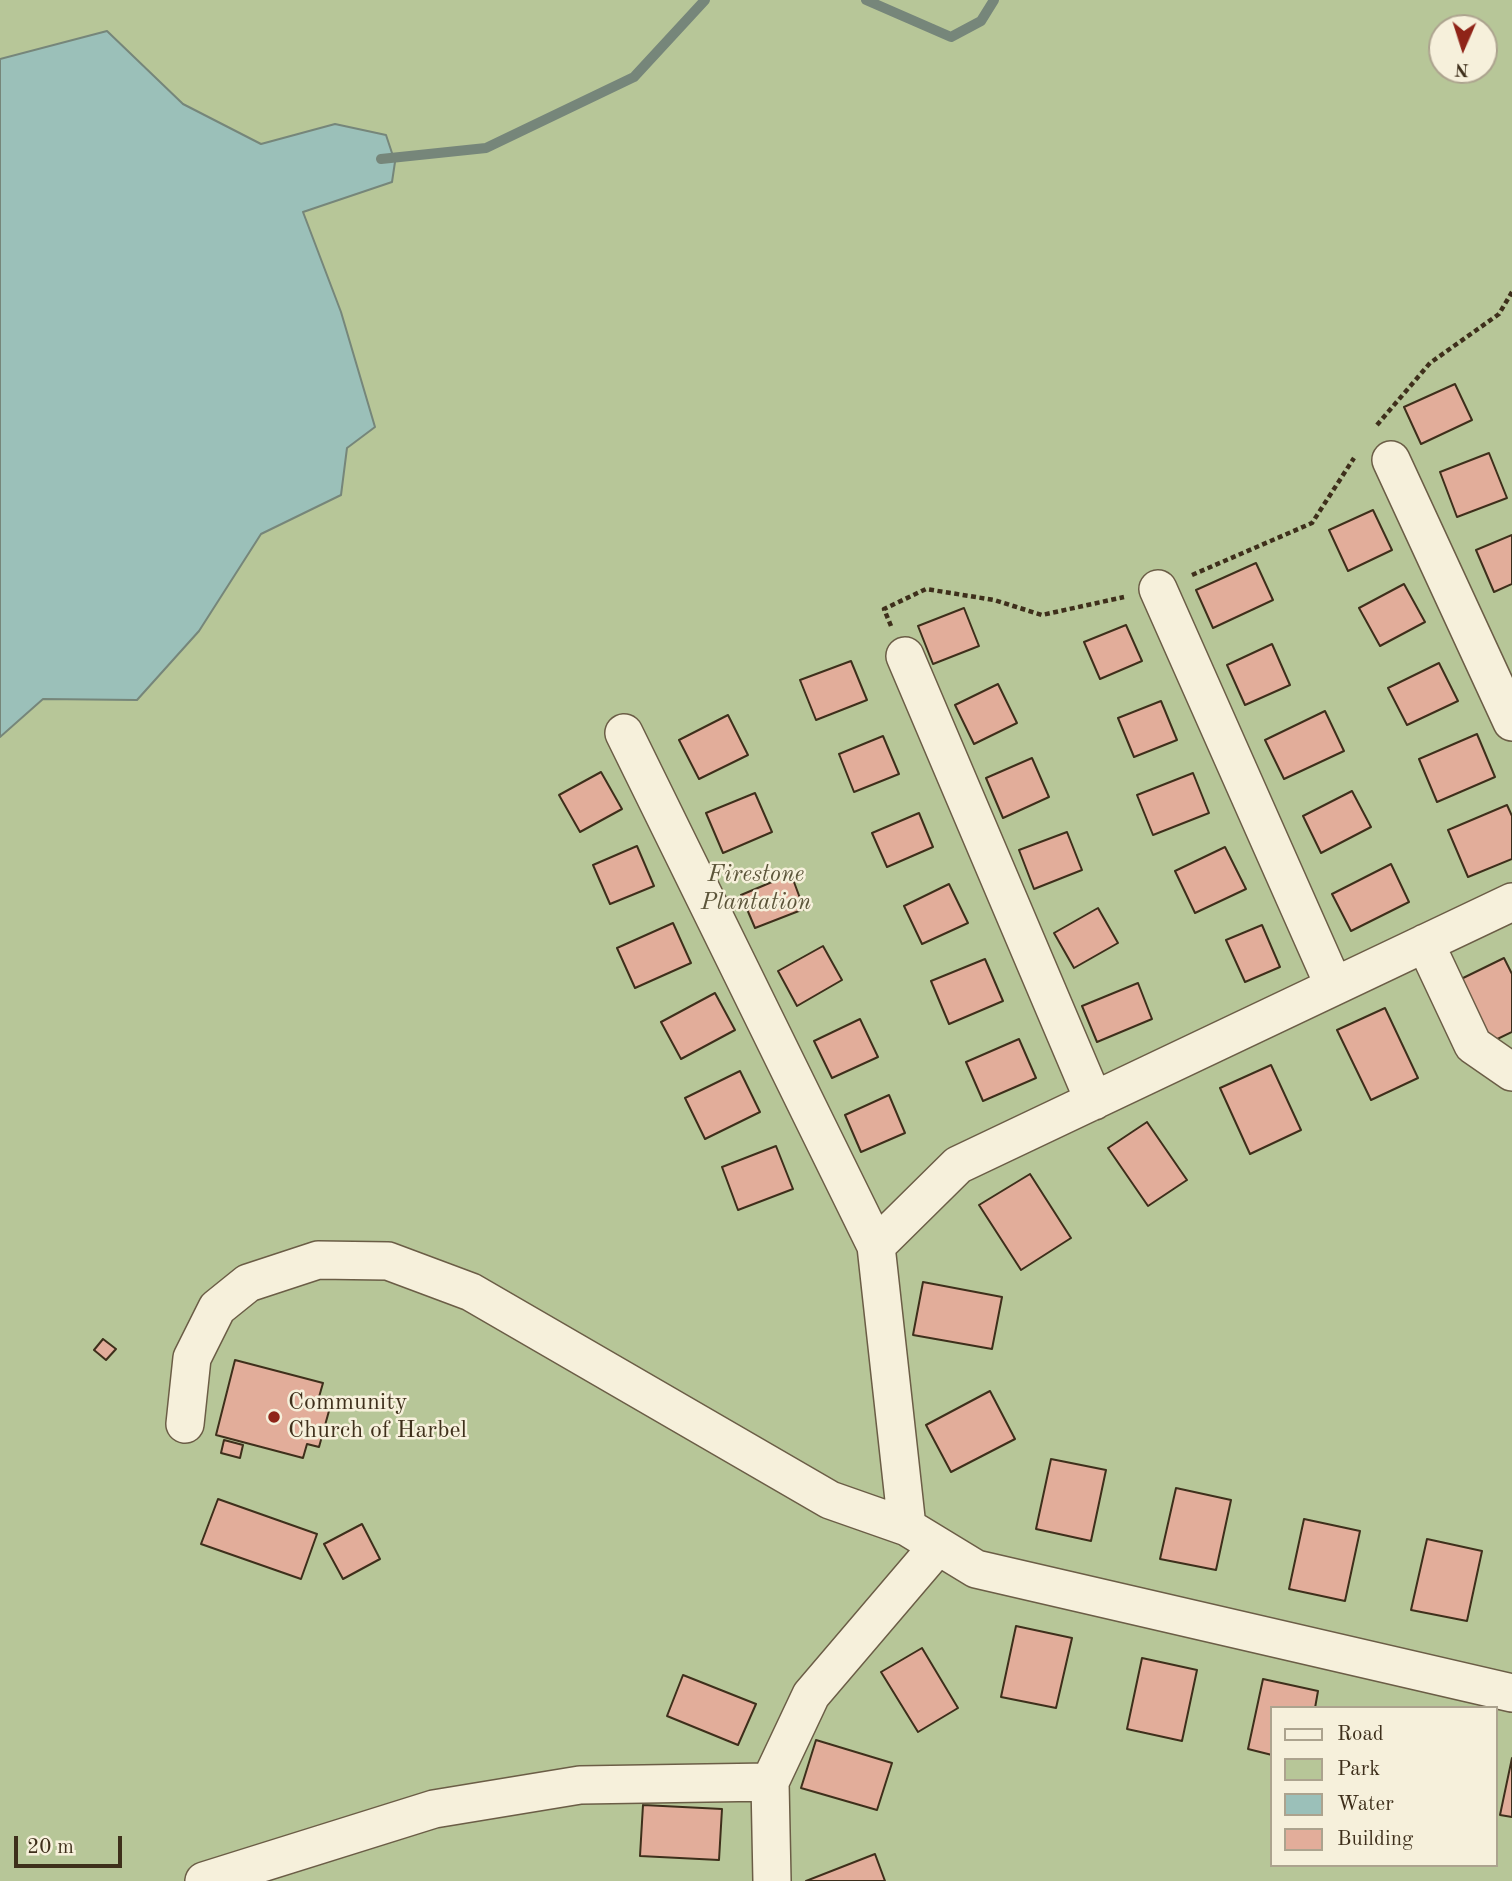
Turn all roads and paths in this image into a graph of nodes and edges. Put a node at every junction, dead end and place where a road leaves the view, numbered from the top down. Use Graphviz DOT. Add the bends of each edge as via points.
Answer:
graph roads {
  1 [pos="1512,292"];
  2 [pos="1374,448"];
  3 [pos="1158,589"];
  4 [pos="905,656"];
  5 [pos="1512,722"];
  6 [pos="624,733"];
  7 [pos="1512,902"];
  8 [pos="1425,943"];
  9 [pos="1334,986"];
  10 [pos="1512,1072"];
  11 [pos="1094,1101"];
  12 [pos="876,1246"];
  13 [pos="185,1424"];
  14 [pos="907,1527"];
  15 [pos="938,1546"];
  16 [pos="1512,1693"];
  17 [pos="769,1782"];
  18 [pos="204,1881"];
  19 [pos="772,1881"];
  1 -- 2 [label="path" via="1499,314 1430,363"];
  2 -- 3 [label="path" via="1312,523"];
  2 -- 5 [label="street"];
  3 -- 4 [label="path" via="1042,615 994,600 926,589 884,609"];
  3 -- 9 [label="street"];
  4 -- 11 [label="street"];
  6 -- 12 [label="street"];
  7 -- 8 [label="street"];
  8 -- 9 [label="street"];
  8 -- 10 [label="street" via="1473,1045"];
  9 -- 11 [label="street"];
  11 -- 12 [label="street" via="958,1165"];
  12 -- 14 [label="street"];
  13 -- 14 [label="street" via="192,1358 217,1308 248,1283 318,1260 388,1261 471,1292 830,1500"];
  14 -- 15 [label="street"];
  15 -- 16 [label="street" via="976,1569"];
  15 -- 17 [label="street" via="811,1695"];
  17 -- 18 [label="street" via="580,1785 434,1809"];
  17 -- 19 [label="street"];
}
